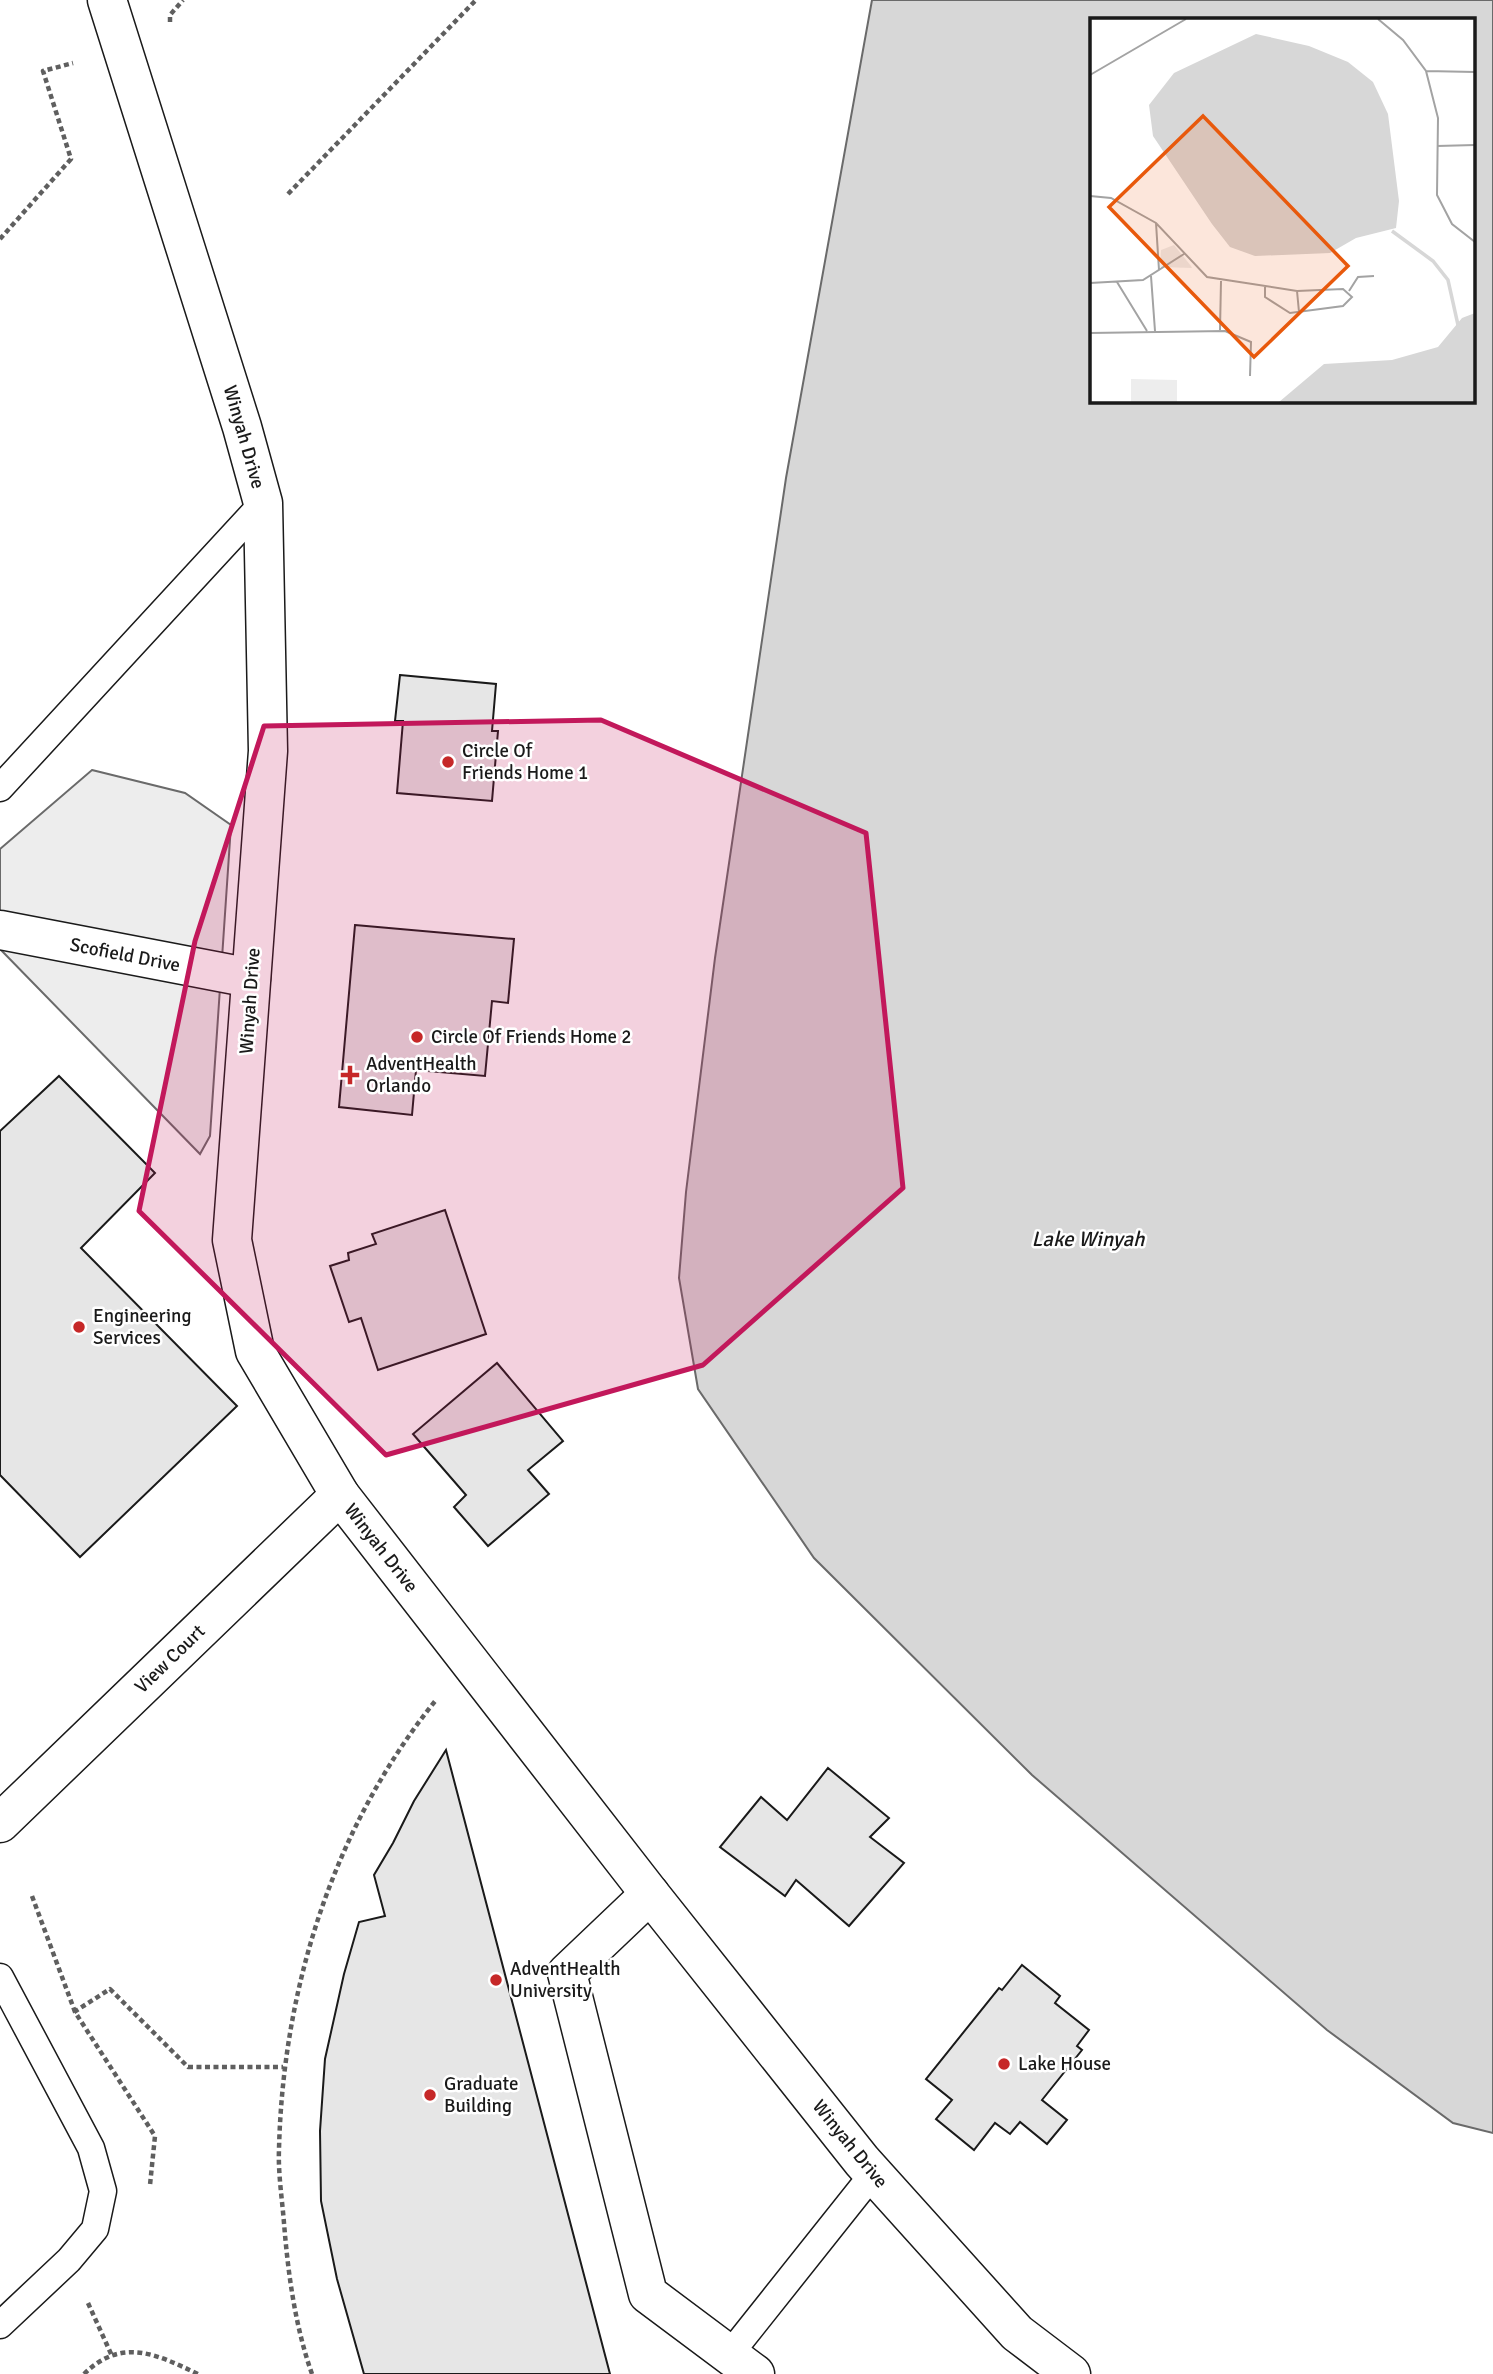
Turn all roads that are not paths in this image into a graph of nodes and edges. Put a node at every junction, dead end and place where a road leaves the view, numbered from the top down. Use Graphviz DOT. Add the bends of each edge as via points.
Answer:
graph roads {
  1 [pos="107,0"];
  2 [pos="263,503"];
  3 [pos="0,788"];
  4 [pos="0,930"];
  5 [pos="251,978"];
  6 [pos="340,1495"];
  7 [pos="0,1823"];
  8 [pos="650,1894"];
  9 [pos="0,1977"];
  10 [pos="873,2174"];
  11 [pos="0,2325"];
  12 [pos="742,2365"];
  13 [pos="1071,2374"];
  1 -- 2 [label="street, Winyah Drive"];
  2 -- 3 [label="lane"];
  2 -- 5 [label="street, Winyah Drive" via="268,751"];
  4 -- 5 [label="street, Scofield Drive"];
  5 -- 6 [label="street, Winyah Drive" via="232,1240 255,1351"];
  6 -- 7 [label="street, View Court"];
  6 -- 8 [label="street, Winyah Drive"];
  8 -- 10 [label="street, Winyah Drive"];
  8 -- 12 [label="street" via="566,1973 648,2294"];
  9 -- 11 [label="lane" via="91,2148 103,2191 95,2229"];
  10 -- 12 [label="lane"];
  10 -- 13 [label="street, Winyah Drive" via="1017,2333"];
}
